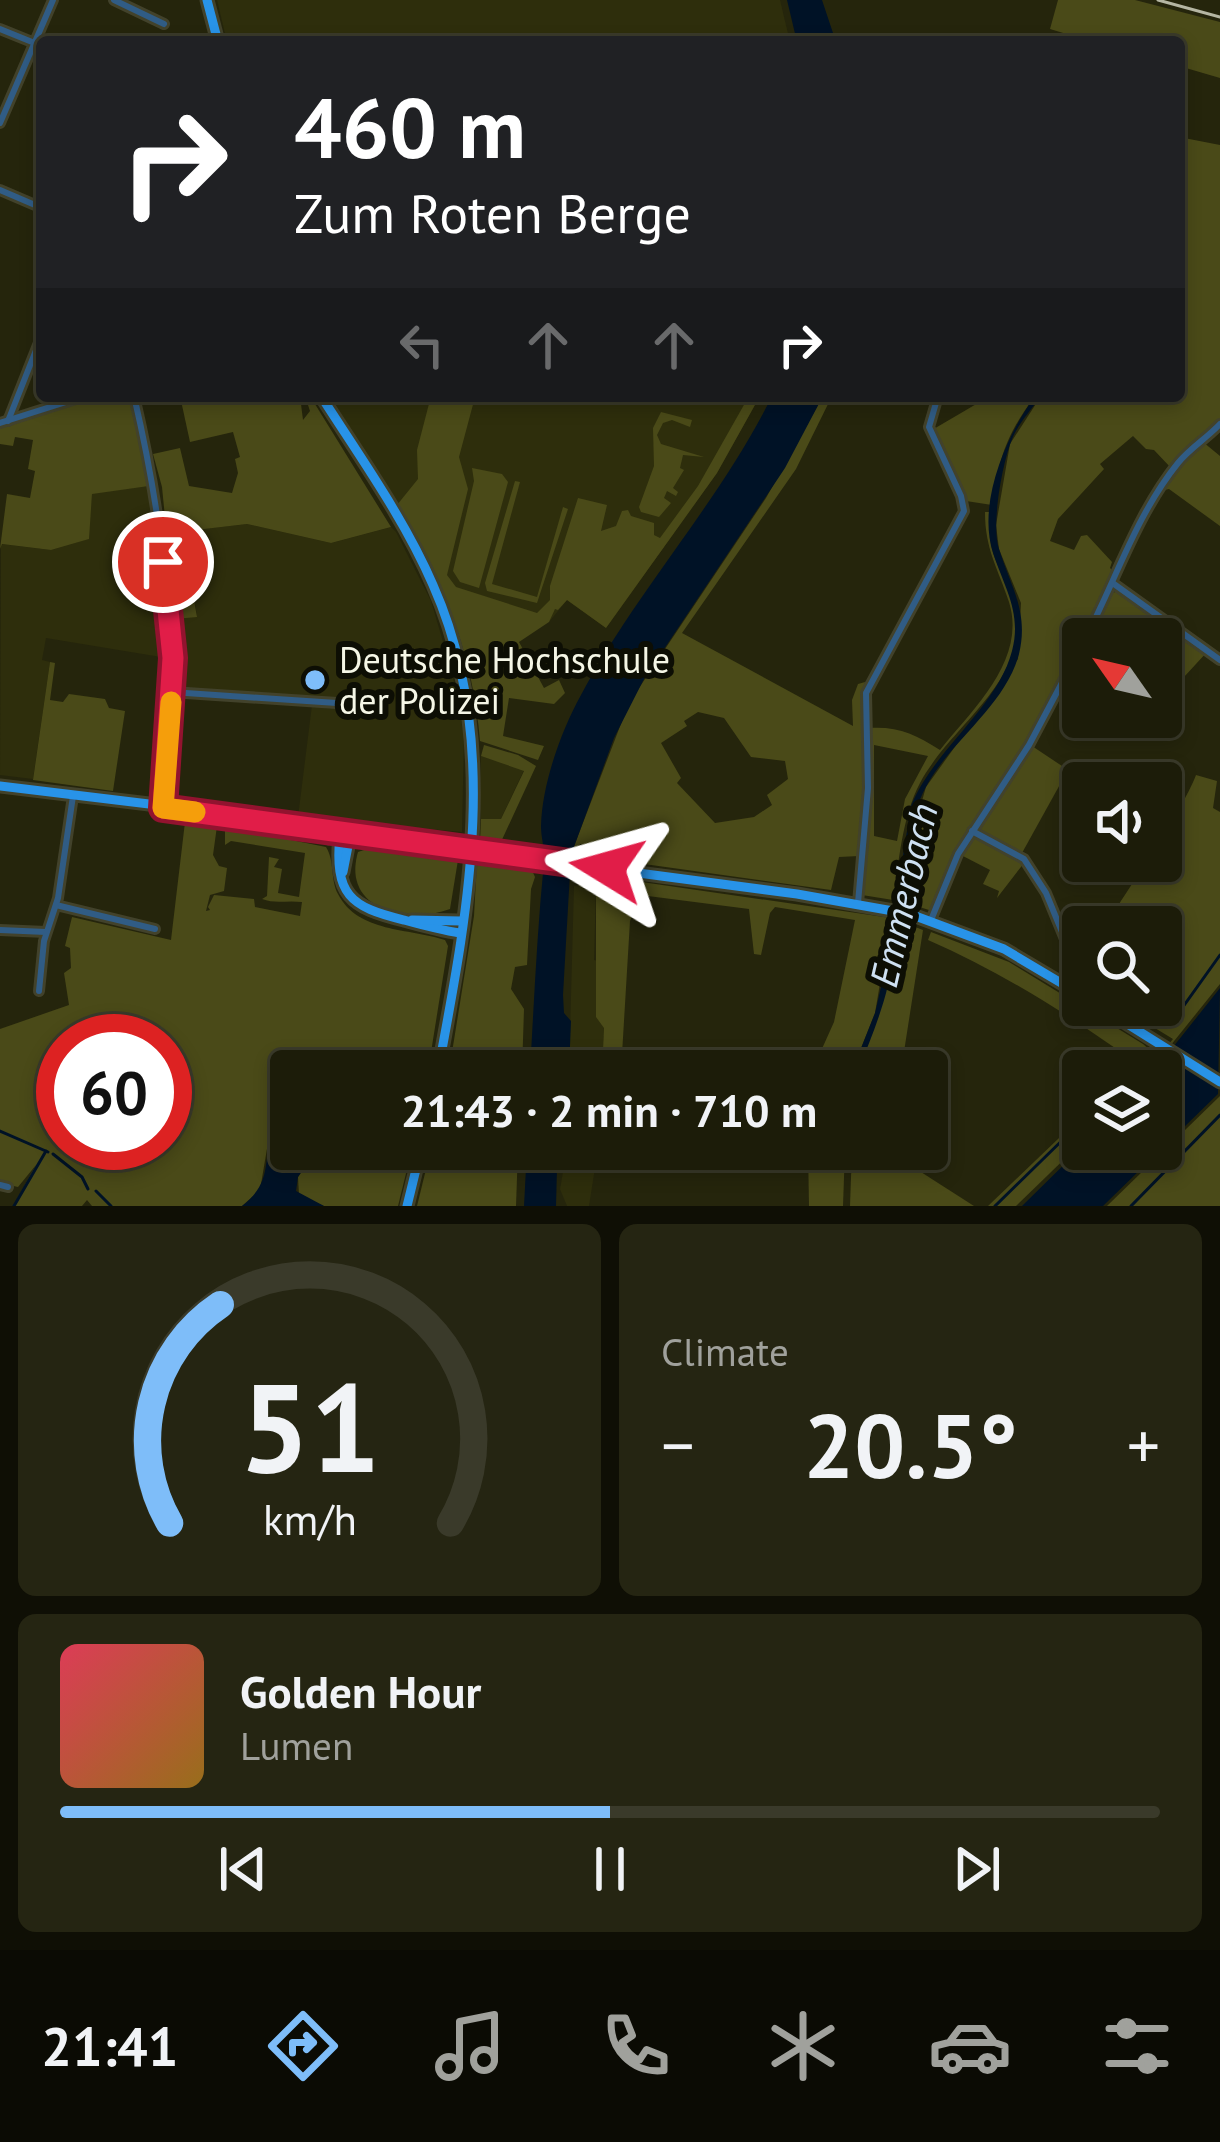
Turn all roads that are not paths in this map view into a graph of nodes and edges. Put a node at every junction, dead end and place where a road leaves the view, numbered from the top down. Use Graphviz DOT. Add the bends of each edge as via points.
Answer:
graph roads {
  1 [pos="53,0"];
  2 [pos="114,0"];
  3 [pos="207,0"];
  4 [pos="164,24"];
  5 [pos="0,29"];
  6 [pos="41,36"];
  7 [pos="216,36"];
  8 [pos="36,44"];
  9 [pos="36,49"];
  10 [pos="0,123"];
  11 [pos="0,190"];
  12 [pos="36,205"];
  13 [pos="36,349"];
  14 [pos="66,402"];
  15 [pos="135,402"];
  16 [pos="325,402"];
  17 [pos="936,402"];
  18 [pos="4,422"];
  19 [pos="1219,428"];
  20 [pos="1114,584"];
  21 [pos="1096,618"];
  22 [pos="1220,660"];
  23 [pos="1062,683"];
  24 [pos="171,692"];
  25 [pos="337,703"];
  26 [pos="0,786"];
  27 [pos="73,796"];
  28 [pos="163,808"];
  29 [pos="972,831"];
  30 [pos="345,835"];
  31 [pos="858,903"];
  32 [pos="56,905"];
  33 [pos="931,920"];
  34 [pos="460,927"];
  35 [pos="155,929"];
  36 [pos="0,930"];
  37 [pos="46,932"];
  38 [pos="1062,933"];
  39 [pos="1062,983"];
  40 [pos="39,991"];
  41 [pos="1130,1026"];
  42 [pos="441,1050"];
  43 [pos="1220,1082"];
  44 [pos="416,1170"];
  45 [pos="407,1206"];
  1 -- 6 [label="street"];
  2 -- 4 [label="street"];
  3 -- 7 [label="main road"];
  5 -- 8 [label="street"];
  9 -- 10 [label="street"];
  11 -- 12 [label="street"];
  13 -- 18 [label="street"];
  14 -- 18 [label="street"];
  15 -- 24 [label="street" via="156,500"];
  16 -- 34 [label="main road" via="410,539 457,652 475,775"];
  17 -- 31 [label="street" via="928,427 964,512 866,693"];
  19 -- 20 [label="street" via="1159,490"];
  20 -- 21 [label="street"];
  20 -- 22 [label="street"];
  23 -- 29 [label="street"];
  24 -- 25 [label="street"];
  24 -- 28 [label="street"];
  26 -- 27 [label="main road"];
  27 -- 28 [label="main road"];
  27 -- 32 [label="street"];
  28 -- 30 [label="main road"];
  29 -- 33 [label="street"];
  29 -- 38 [label="street" via="1024,859"];
  30 -- 31 [label="main road, bridge"];
  30 -- 34 [label="main road" via="347,892 361,907"];
  31 -- 33 [label="main road"];
  32 -- 35 [label="street"];
  32 -- 37 [label="street"];
  33 -- 39 [label="main road"];
  34 -- 42 [label="main road"];
  36 -- 37 [label="street"];
  37 -- 40 [label="street"];
  41 -- 43 [label="main road"];
  44 -- 45 [label="main road"];
}
